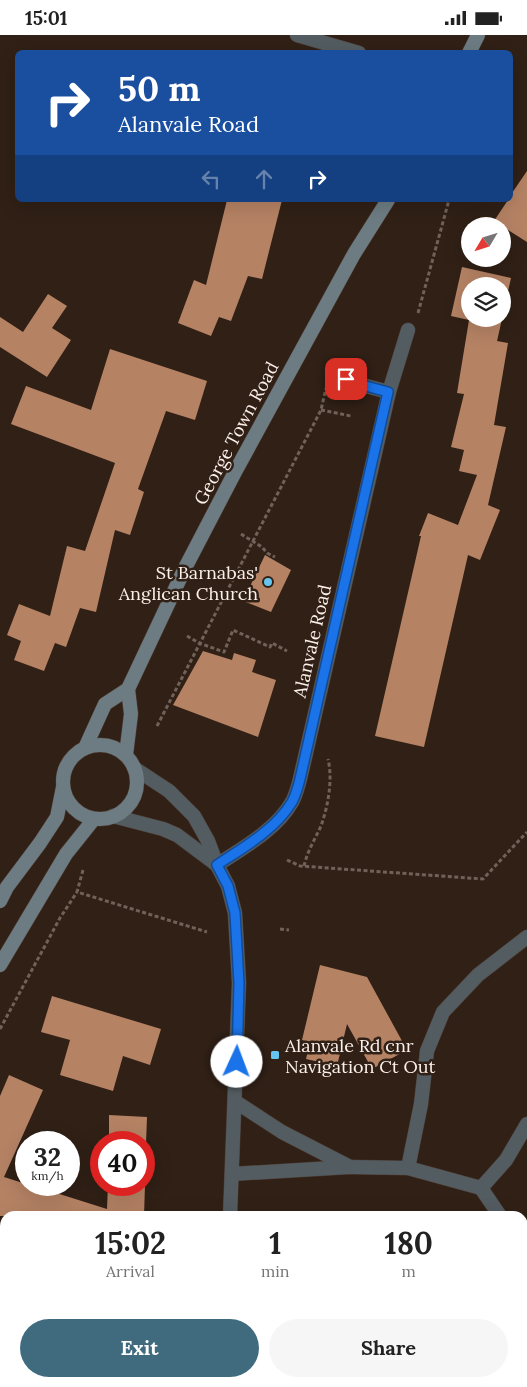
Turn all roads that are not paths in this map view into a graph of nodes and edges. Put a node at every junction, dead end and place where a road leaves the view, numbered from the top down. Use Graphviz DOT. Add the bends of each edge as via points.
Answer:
graph roads {
  1 [pos="297,35"];
  2 [pos="478,35"];
  3 [pos="349,50"];
  4 [pos="470,50"];
  5 [pos="387,202"];
  6 [pos="408,330"];
  7 [pos="346,379"];
  8 [pos="388,392"];
  9 [pos="128,689"];
  10 [pos="85,748"];
  11 [pos="126,755"];
  12 [pos="134,768"];
  13 [pos="63,787"];
  14 [pos="114,816"];
  15 [pos="94,819"];
  16 [pos="217,865"];
  17 [pos="0,901"];
  18 [pos="527,937"];
  19 [pos="0,965"];
  20 [pos="236,1102"];
  21 [pos="527,1124"];
  22 [pos="350,1167"];
  23 [pos="408,1168"];
  24 [pos="232,1174"];
  25 [pos="481,1188"];
  26 [pos="230,1211"];
  27 [pos="497,1211"];
  1 -- 3 [label="street"];
  2 -- 4 [label="main road"];
  5 -- 9 [label="main road, George Town Road" via="354,254 235,472"];
  6 -- 8 [label="street, Alanvale Road"];
  7 -- 8 [label="street"];
  8 -- 16 [label="street, Alanvale Road" via="293,801 264,834"];
  9 -- 10 [label="main road" via="105,704"];
  9 -- 11 [label="main road" via="131,713"];
  10 -- 11 [label="main road" via="106,745"];
  10 -- 13 [label="main road" via="67,763"];
  11 -- 12 [label="main road"];
  12 -- 14 [label="main road" via="136,791 131,801"];
  12 -- 16 [label="street" via="170,791 194,816"];
  13 -- 15 [label="main road" via="73,808"];
  13 -- 17 [label="main road" via="57,817"];
  14 -- 15 [label="main road"];
  14 -- 16 [label="street" via="177,835"];
  15 -- 19 [label="main road" via="66,854"];
  16 -- 20 [label="street" via="228,886 235,913 239,983"];
  18 -- 23 [label="street" via="478,975 443,1012 428,1051"];
  20 -- 22 [label="street" via="282,1132"];
  20 -- 24 [label="street"];
  21 -- 25 [label="street" via="506,1160"];
  22 -- 23 [label="street"];
  22 -- 24 [label="street"];
  23 -- 25 [label="street"];
  24 -- 26 [label="street"];
  25 -- 27 [label="street"];
}
